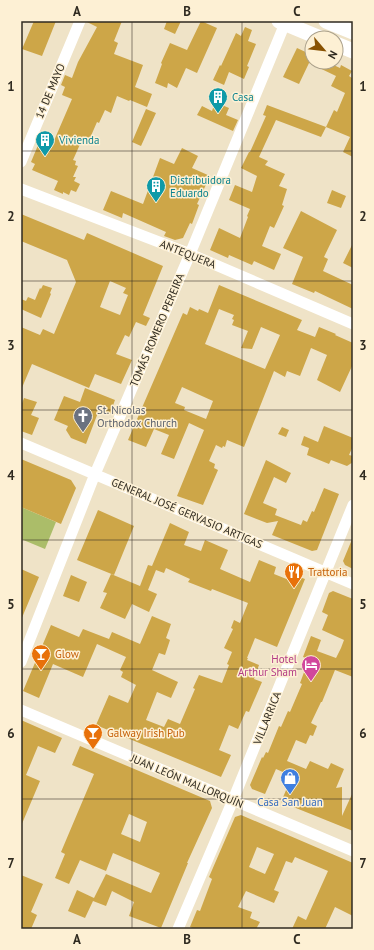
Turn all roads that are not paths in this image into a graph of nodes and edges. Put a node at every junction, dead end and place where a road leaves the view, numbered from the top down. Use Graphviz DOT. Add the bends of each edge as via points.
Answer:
graph roads {
  1 [pos="80,21"];
  2 [pos="326,21"];
  3 [pos="283,22"];
  4 [pos="304,31"];
  5 [pos="353,32"];
  6 [pos="21,162"];
  7 [pos="21,189"];
  8 [pos="190,254"];
  9 [pos="353,324"];
  10 [pos="21,443"];
  11 [pos="95,474"];
  12 [pos="353,505"];
  13 [pos="325,573"];
  14 [pos="353,584"];
  15 [pos="21,662"];
  16 [pos="21,710"];
  17 [pos="233,800"];
  18 [pos="353,851"];
  19 [pos="178,929"];
  1 -- 6 [label="street, 14 DE MAYO"];
  2 -- 5 [label="main road"];
  3 -- 4 [label="main road"];
  3 -- 8 [label="street, TOMÁS ROMERO PEREIRA"];
  7 -- 8 [label="street, ANTEQUERA"];
  8 -- 9 [label="street, ANTEQUERA"];
  8 -- 11 [label="street, TOMÁS ROMERO PEREIRA"];
  10 -- 11 [label="street, GENERAL JOSÉ GERVASIO ARTIGAS"];
  11 -- 13 [label="street, GENERAL JOSÉ GERVASIO ARTIGAS"];
  11 -- 15 [label="street, TOMÁS ROMERO PEREIRA"];
  12 -- 13 [label="street, VILLARRICA"];
  13 -- 14 [label="street, GENERAL JOSÉ GERVASIO ARTIGAS"];
  13 -- 17 [label="street, VILLARRICA"];
  16 -- 17 [label="street, JUAN LEÓN MALLORQUÍN"];
  17 -- 18 [label="street, JUAN LEÓN MALLORQUÍN"];
  17 -- 19 [label="street, VILLARRICA"];
}
